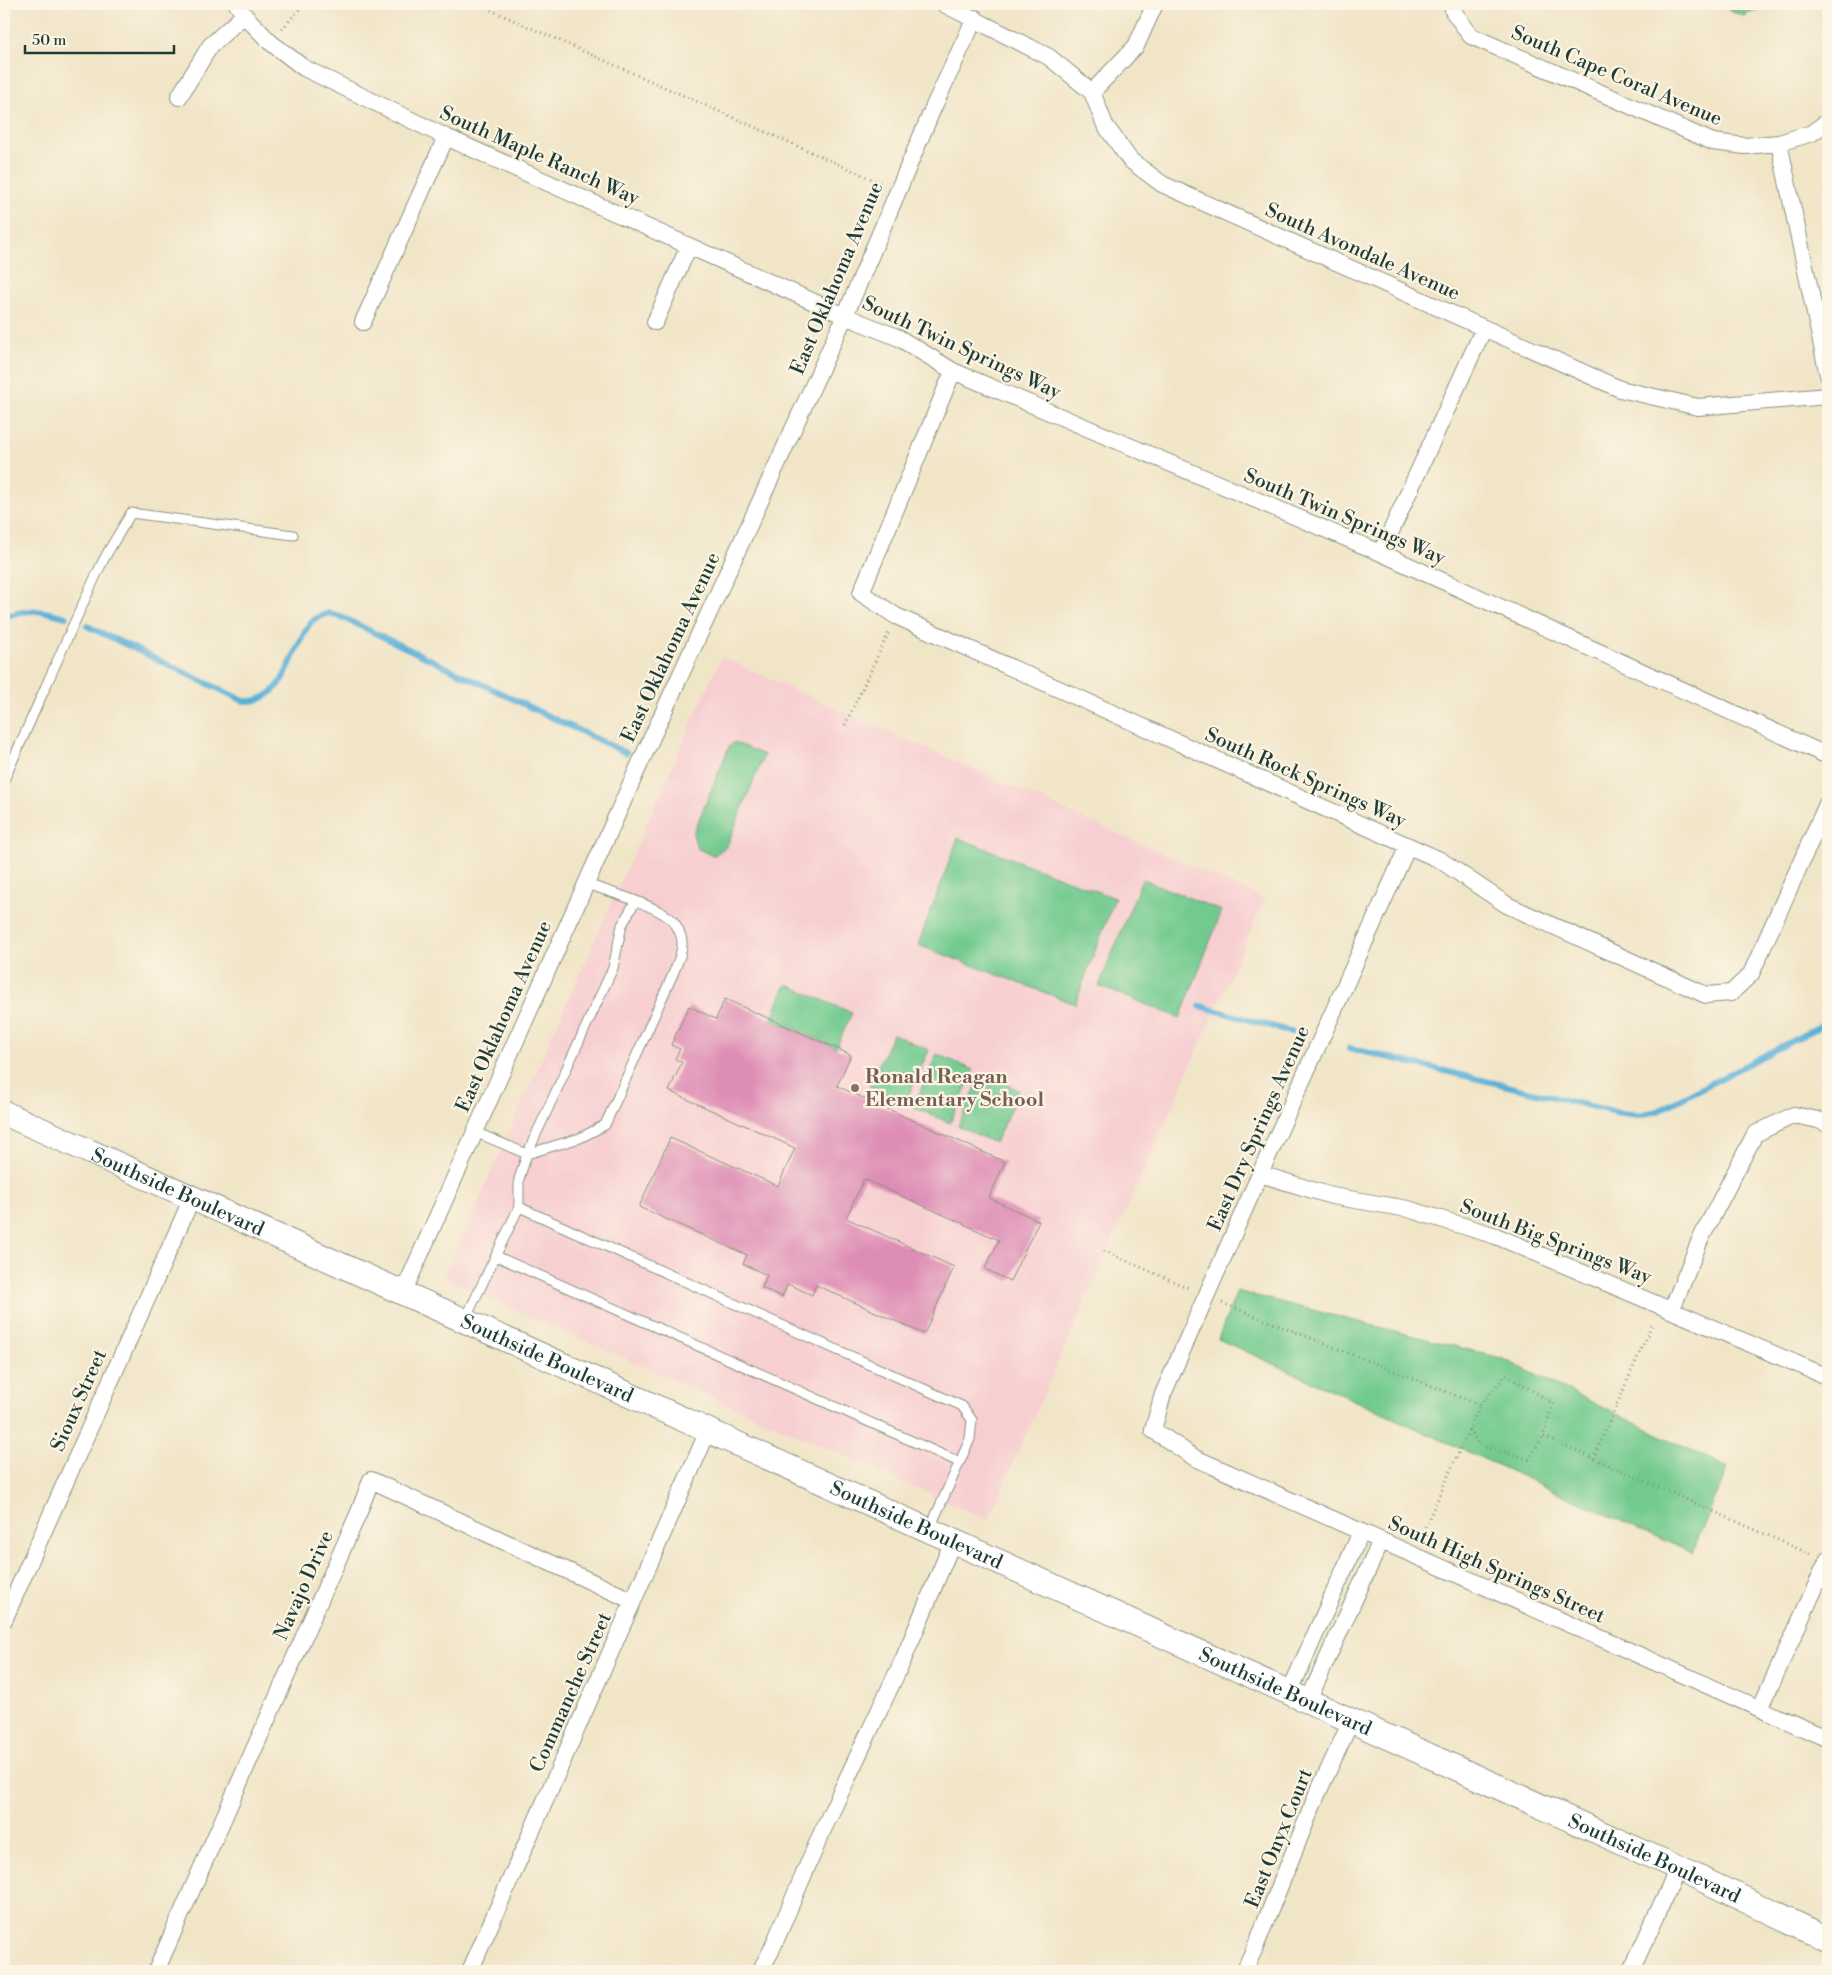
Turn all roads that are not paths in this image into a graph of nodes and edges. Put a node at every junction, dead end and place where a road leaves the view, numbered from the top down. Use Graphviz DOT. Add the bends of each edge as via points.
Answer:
graph roads {
  1 [pos="944,4"];
  2 [pos="1155,4"];
  3 [pos="1453,8"];
  4 [pos="240,10"];
  5 [pos="975,18"];
  6 [pos="1092,92"];
  7 [pos="178,97"];
  8 [pos="1828,121"];
  9 [pos="446,137"];
  10 [pos="1779,143"];
  11 [pos="689,246"];
  12 [pos="845,316"];
  13 [pos="363,322"];
  14 [pos="655,322"];
  15 [pos="1484,328"];
  16 [pos="953,371"];
  17 [pos="1828,375"];
  18 [pos="1828,396"];
  19 [pos="293,535"];
  20 [pos="1381,553"];
  21 [pos="1828,756"];
  22 [pos="4,780"];
  23 [pos="1828,802"];
  24 [pos="1408,846"];
  25 [pos="586,884"];
  26 [pos="635,902"];
  27 [pos="4,1113"];
  28 [pos="1828,1124"];
  29 [pos="475,1132"];
  30 [pos="527,1154"];
  31 [pos="1260,1174"];
  32 [pos="192,1198"];
  33 [pos="519,1207"];
  34 [pos="496,1256"];
  35 [pos="403,1293"];
  36 [pos="1666,1307"];
  37 [pos="465,1321"];
  38 [pos="1828,1376"];
  39 [pos="1153,1430"];
  40 [pos="708,1431"];
  41 [pos="959,1462"];
  42 [pos="929,1530"];
  43 [pos="1361,1532"];
  44 [pos="952,1541"];
  45 [pos="1381,1541"];
  46 [pos="1828,1560"];
  47 [pos="633,1601"];
  48 [pos="4,1620"];
  49 [pos="1299,1697"];
  50 [pos="1760,1709"];
  51 [pos="1351,1721"];
  52 [pos="1828,1739"];
  53 [pos="1678,1868"];
  54 [pos="1828,1939"];
  55 [pos="156,1971"];
  56 [pos="470,1971"];
  57 [pos="760,1971"];
  58 [pos="1244,1971"];
  59 [pos="1631,1971"];
  1 -- 5 [label="street"];
  2 -- 6 [label="street" via="1136,46"];
  3 -- 10 [label="street, South Cape Coral Avenue" via="1471,36 1713,142 1745,146"];
  4 -- 7 [label="street" via="210,46"];
  4 -- 9 [label="street, South Maple Ranch Way" via="270,42 304,68"];
  5 -- 6 [label="street" via="1049,57"];
  5 -- 12 [label="street, East Oklahoma Avenue" via="897,190"];
  6 -- 15 [label="street, South Avondale Avenue" via="1104,125 1130,160 1162,184"];
  8 -- 10 [label="street, South Cape Coral Avenue" via="1812,133"];
  9 -- 11 [label="street, South Maple Ranch Way"];
  9 -- 13 [label="street"];
  10 -- 17 [label="street"];
  11 -- 12 [label="street, South Maple Ranch Way"];
  11 -- 14 [label="street"];
  12 -- 16 [label="street, South Twin Springs Way" via="899,338"];
  12 -- 25 [label="street, East Oklahoma Avenue"];
  15 -- 18 [label="street, South Avondale Avenue" via="1620,389 1698,407"];
  15 -- 20 [label="street"];
  16 -- 20 [label="street, South Twin Springs Way"];
  16 -- 24 [label="street, South Rock Springs Way" via="861,593 896,616"];
  19 -- 22 [label="lane" via="131,513 101,565"];
  20 -- 21 [label="street, South Twin Springs Way"];
  23 -- 24 [label="street, South Rock Springs Way" via="1751,974 1731,993 1706,995 1506,905 1440,860"];
  24 -- 31 [label="street, East Dry Springs Avenue"];
  25 -- 26 [label="lane"];
  25 -- 29 [label="street, East Oklahoma Avenue"];
  26 -- 30 [label="lane" via="622,925 613,968"];
  26 -- 30 [label="lane" via="672,920 679,931 681,953 673,974 605,1125 580,1138"];
  27 -- 32 [label="main road, Southside Boulevard"];
  28 -- 36 [label="street" via="1794,1115 1755,1134"];
  29 -- 30 [label="lane"];
  29 -- 35 [label="street, East Oklahoma Avenue"];
  30 -- 33 [label="lane" via="520,1179"];
  31 -- 36 [label="street, South Big Springs Way" via="1332,1196 1408,1209 1496,1236"];
  31 -- 39 [label="street, East Dry Springs Avenue" via="1164,1394"];
  32 -- 35 [label="main road, Southside Boulevard"];
  32 -- 48 [label="street, Sioux Street"];
  33 -- 34 [label="lane"];
  33 -- 41 [label="lane" via="962,1406 972,1420 970,1439"];
  34 -- 37 [label="lane"];
  34 -- 41 [label="lane"];
  35 -- 37 [label="main road, Southside Boulevard"];
  36 -- 38 [label="street, South Big Springs Way"];
  37 -- 40 [label="main road, Southside Boulevard"];
  39 -- 43 [label="street, South High Springs Street" via="1195,1458"];
  40 -- 42 [label="main road, Southside Boulevard"];
  40 -- 47 [label="street, Commanche Street"];
  41 -- 42 [label="lane"];
  42 -- 44 [label="main road, Southside Boulevard"];
  43 -- 45 [label="street, South High Springs Street"];
  43 -- 49 [label="street"];
  44 -- 49 [label="main road, Southside Boulevard"];
  44 -- 57 [label="street" via="903,1660"];
  45 -- 49 [label="street"];
  45 -- 50 [label="street, South High Springs Street"];
  46 -- 50 [label="street"];
  47 -- 55 [label="street, Navajo Drive" via="371,1480"];
  47 -- 56 [label="street, Commanche Street"];
  49 -- 51 [label="main road, Southside Boulevard"];
  50 -- 52 [label="street, South High Springs Street"];
  51 -- 53 [label="main road, Southside Boulevard"];
  51 -- 58 [label="street, East Onyx Court"];
  53 -- 54 [label="main road, Southside Boulevard"];
  53 -- 59 [label="street"];
}
